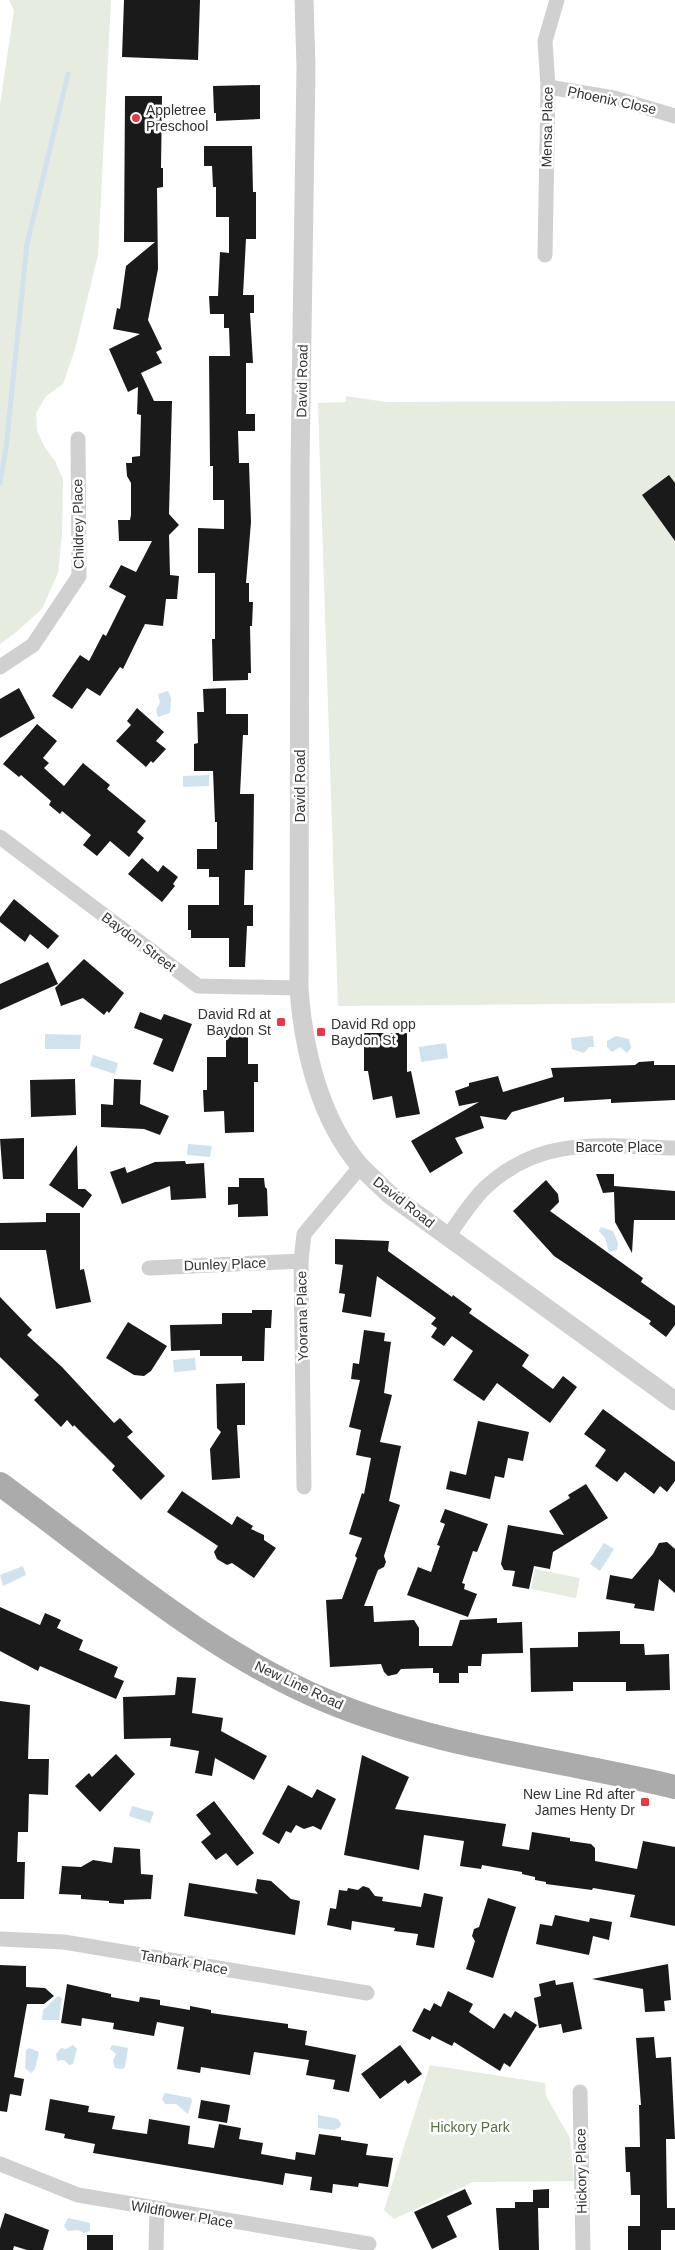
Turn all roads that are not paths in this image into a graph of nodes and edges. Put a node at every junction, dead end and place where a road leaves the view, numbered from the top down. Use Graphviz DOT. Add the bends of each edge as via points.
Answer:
graph roads {
  1 [pos="304,0"];
  2 [pos="557,0"];
  3 [pos="548,87"];
  4 [pos="675,116"];
  5 [pos="544,255"];
  6 [pos="78,439"];
  7 [pos="0,667"];
  8 [pos="0,837"];
  9 [pos="299,988"];
  10 [pos="675,1148"];
  11 [pos="361,1166"];
  12 [pos="448,1236"];
  13 [pos="301,1261"];
  14 [pos="150,1268"];
  15 [pos="675,1401"];
  16 [pos="0,1484"];
  17 [pos="304,1487"];
  18 [pos="675,1787"];
  19 [pos="0,1939"];
  20 [pos="367,1993"];
  21 [pos="580,2092"];
  22 [pos="0,2164"];
  23 [pos="156,2210"];
  24 [pos="369,2244"];
  25 [pos="156,2250"];
  26 [pos="583,2250"];
  1 -- 9 [label="street, David Road"];
  2 -- 3 [label="street, Mensa Place" via="546,41"];
  3 -- 4 [label="street, Phoenix Close" via="614,98"];
  3 -- 5 [label="street, Mensa Place"];
  6 -- 7 [label="street, Childrey Place" via="79,576 33,645"];
  8 -- 9 [label="street, Baydon Street" via="198,986"];
  9 -- 11 [label="street, David Road" via="311,1072 335,1125"];
  10 -- 12 [label="street, Barcote Place" via="577,1145 524,1161 506,1170 484,1189"];
  11 -- 12 [label="street, David Road" via="388,1194"];
  11 -- 13 [label="street, Yoorana Place" via="304,1234"];
  12 -- 15 [label="street, David Road"];
  13 -- 14 [label="street, Dunley Place"];
  13 -- 17 [label="street, Yoorana Place"];
  16 -- 18 [label="main road, New Line Road" via="184,1620 253,1665 327,1701 448,1739"];
  19 -- 20 [label="street, Tanbark Place" via="64,1942"];
  21 -- 26 [label="street, Hickory Place"];
  22 -- 23 [label="street, Wildflower Place" via="78,2195"];
  23 -- 24 [label="street, Wildflower Place"];
  23 -- 25 [label="street"];
}
